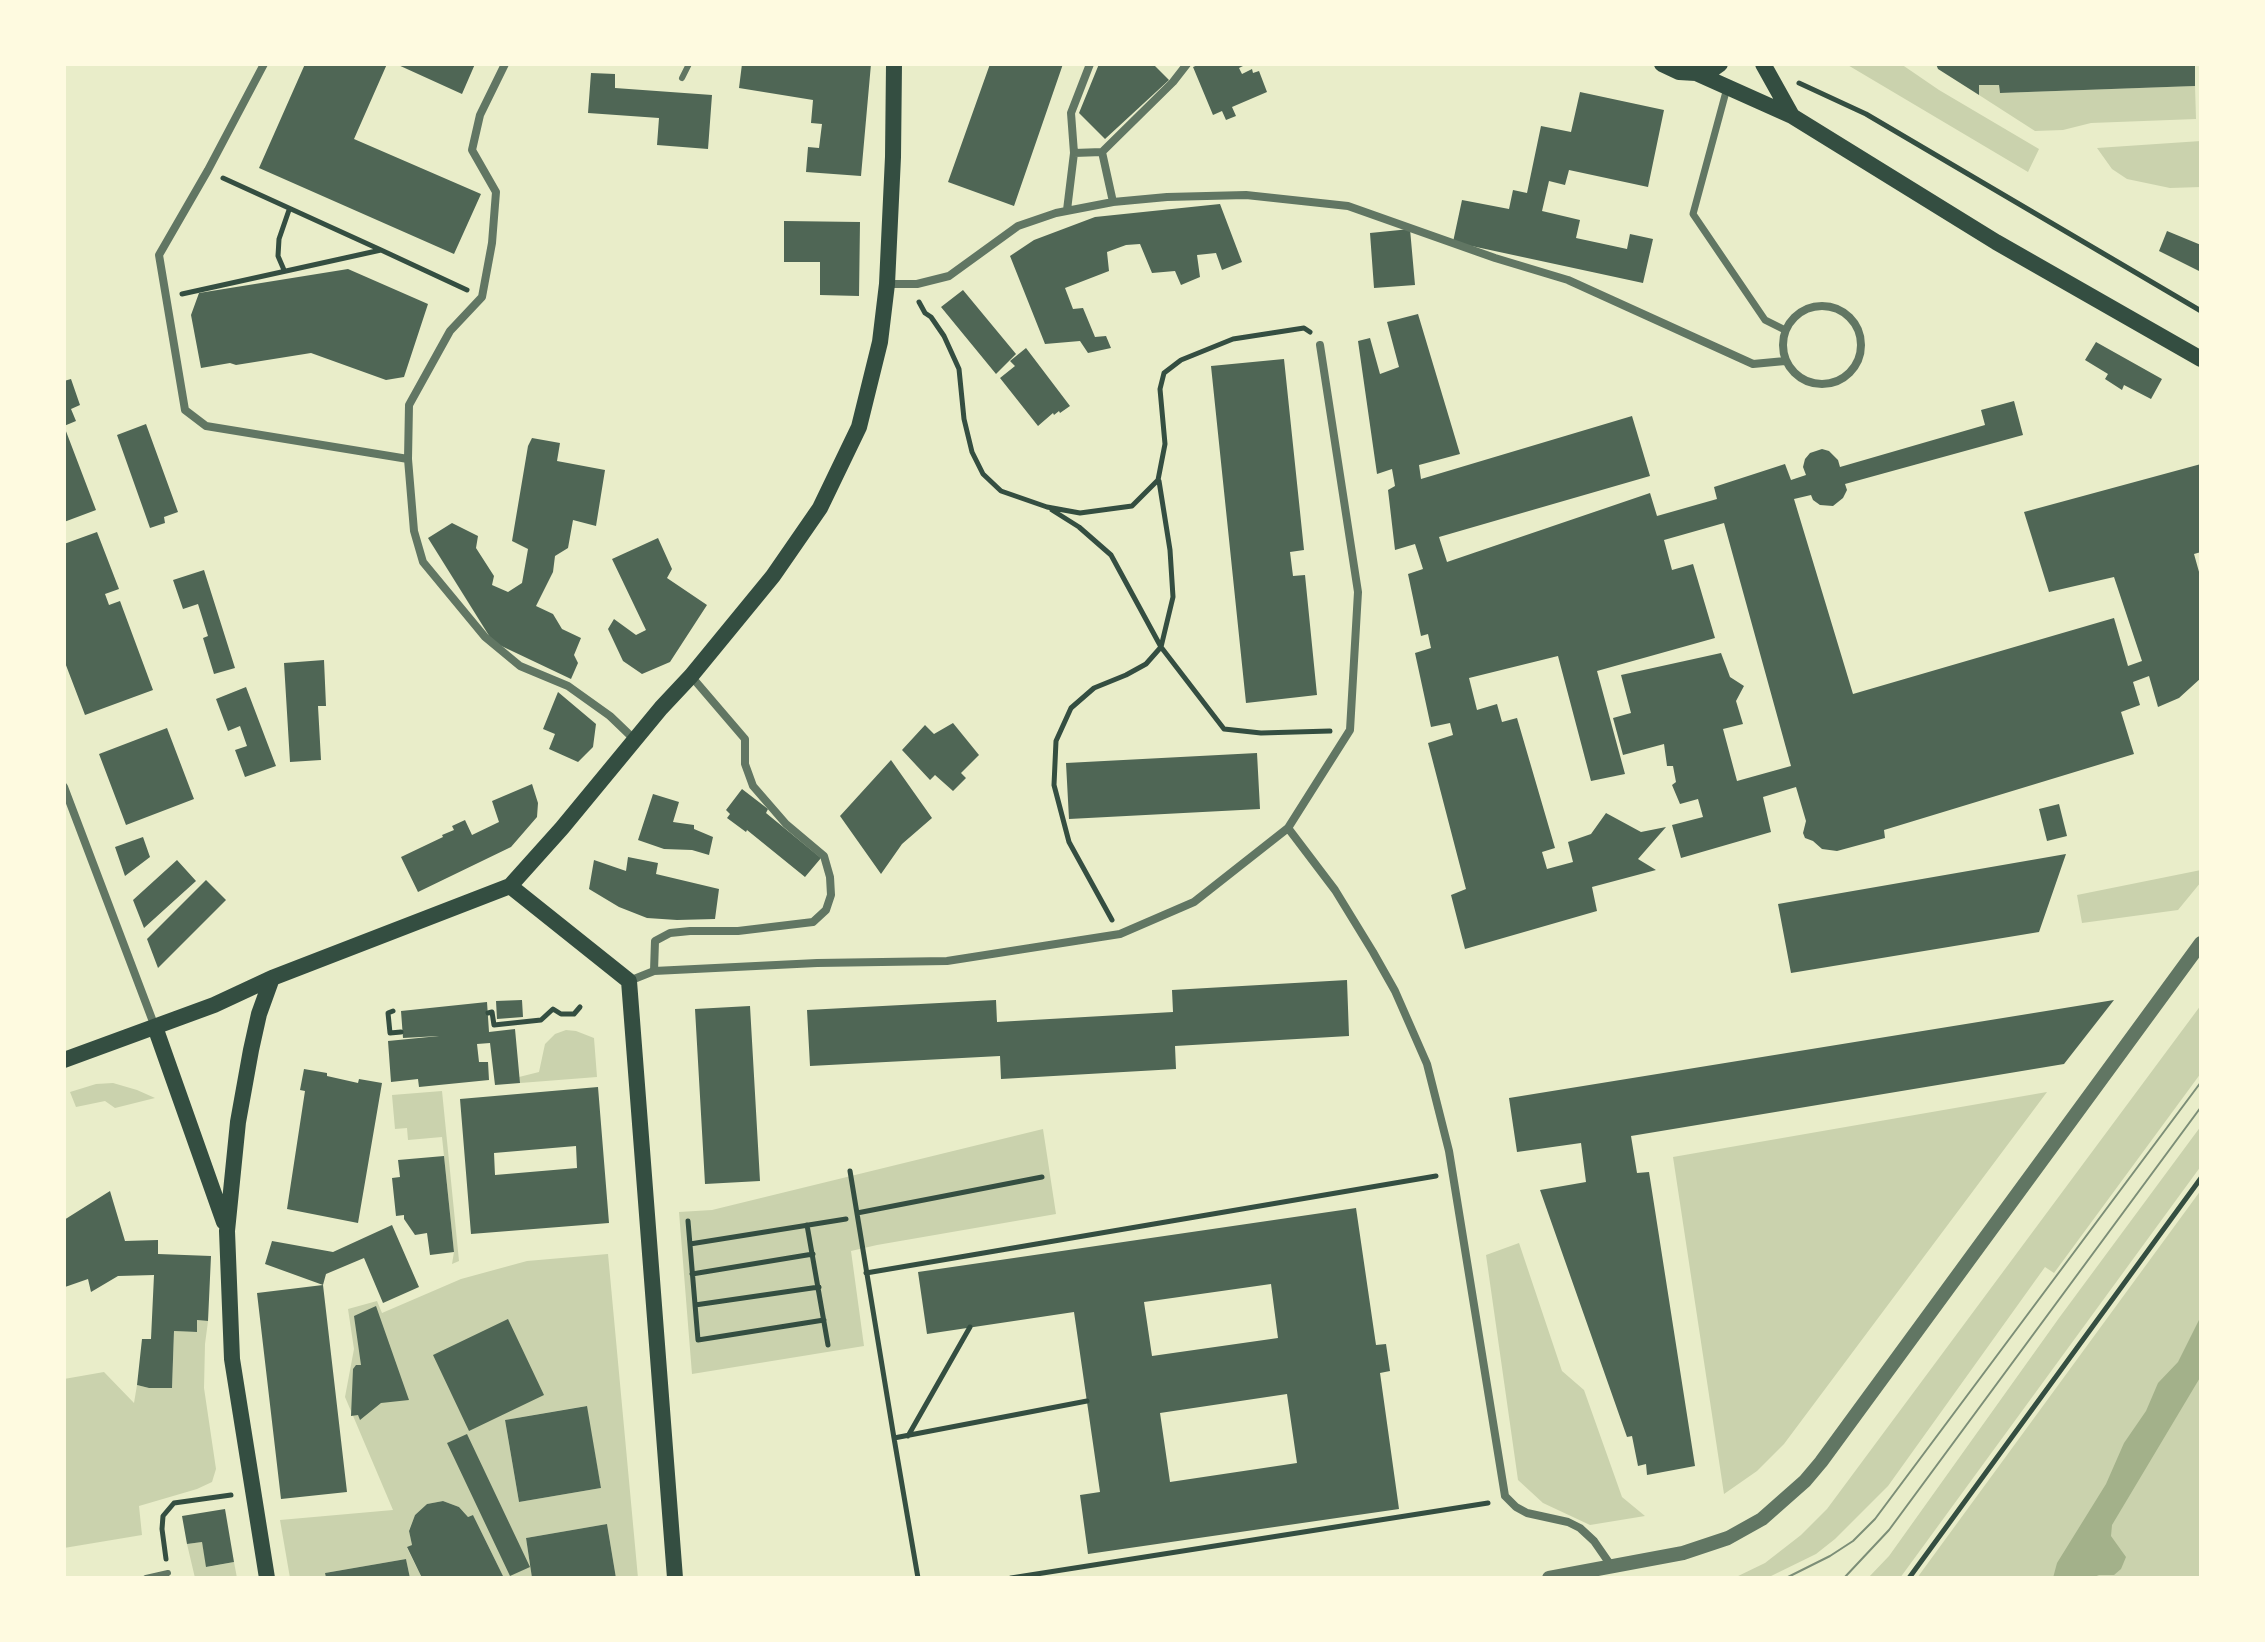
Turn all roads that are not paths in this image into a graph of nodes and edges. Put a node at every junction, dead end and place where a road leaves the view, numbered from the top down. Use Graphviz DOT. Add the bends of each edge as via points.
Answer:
graph roads {
  1 [pos="264,64"];
  2 [pos="505,64"];
  3 [pos="689,64"];
  4 [pos="894,64"];
  5 [pos="1090,64"];
  6 [pos="1187,64"];
  7 [pos="1662,64"];
  8 [pos="1720,64"];
  9 [pos="1763,65"];
  10 [pos="1696,73"];
  11 [pos="682,78"];
  12 [pos="1727,88"];
  13 [pos="1792,116"];
  14 [pos="1102,152"];
  15 [pos="1074,153"];
  16 [pos="1113,202"];
  17 [pos="1067,210"];
  18 [pos="887,284"];
  19 [pos="1785,330"];
  20 [pos="1320,345"];
  21 [pos="2201,359"];
  22 [pos="1785,361"];
  23 [pos="408,459"];
  24 [pos="691,676"];
  25 [pos="636,740"];
  26 [pos="64,787"];
  27 [pos="1288,828"];
  28 [pos="510,886"];
  29 [pos="2201,943"];
  30 [pos="654,971"];
  31 [pos="272,978"];
  32 [pos="629,981"];
  33 [pos="155,1027"];
  34 [pos="64,1060"];
  35 [pos="227,1231"];
  36 [pos="168,1573"];
  37 [pos="1613,1573"];
  38 [pos="146,1578"];
  39 [pos="267,1578"];
  40 [pos="675,1578"];
  41 [pos="1549,1578"];
  1 -- 23 [label="street" via="159,255 185,410 206,426"];
  2 -- 23 [label="street" via="480,115 472,150 496,192 482,297 450,331 409,405"];
  3 -- 11 [label="lane"];
  4 -- 18 [label="main road"];
  5 -- 15 [label="street" via="1071,113"];
  6 -- 14 [label="street"];
  7 -- 10 [label="main road"];
  8 -- 10 [label="main road"];
  9 -- 13 [label="main road"];
  10 -- 12 [label="main road"];
  12 -- 13 [label="main road"];
  12 -- 19 [label="street" via="1693,214 1765,320"];
  13 -- 21 [label="main road" via="1996,242"];
  14 -- 15 [label="street"];
  14 -- 16 [label="street"];
  15 -- 17 [label="street"];
  16 -- 17 [label="street"];
  16 -- 22 [label="street" via="1246,195 1348,206 1568,280 1753,364"];
  17 -- 18 [label="street" via="1018,226 949,276"];
  18 -- 24 [label="main road" via="880,342 859,427 820,508 773,576"];
  19 -- 22 [label="street"];
  19 -- 22 [label="street" via="1803,310 1829,306 1852,320 1861,345 1852,370 1830,384 1803,380"];
  20 -- 27 [label="street" via="1358,592 1350,730"];
  23 -- 25 [label="street" via="414,531 423,562 452,599 520,666 568,686"];
  24 -- 25 [label="main road"];
  24 -- 30 [label="street" via="745,739 745,764 753,786 824,856 831,895 826,910 813,922 670,933 655,941"];
  25 -- 28 [label="main road"];
  26 -- 33 [label="street"];
  27 -- 30 [label="street" via="1194,902 1120,934 947,961"];
  27 -- 37 [label="street" via="1335,890 1395,991 1427,1064 1452,1173 1505,1496 1527,1513 1580,1528"];
  28 -- 31 [label="main road"];
  28 -- 32 [label="main road"];
  29 -- 37 [label="street" via="1805,1481 1762,1519 1728,1538"];
  30 -- 32 [label="street"];
  31 -- 33 [label="main road"];
  31 -- 35 [label="main road" via="259,1014 238,1122"];
  32 -- 40 [label="main road"];
  33 -- 34 [label="main road"];
  33 -- 35 [label="main road"];
  35 -- 39 [label="main road" via="232,1359"];
  36 -- 38 [label="lane"];
  37 -- 41 [label="street"];
}
